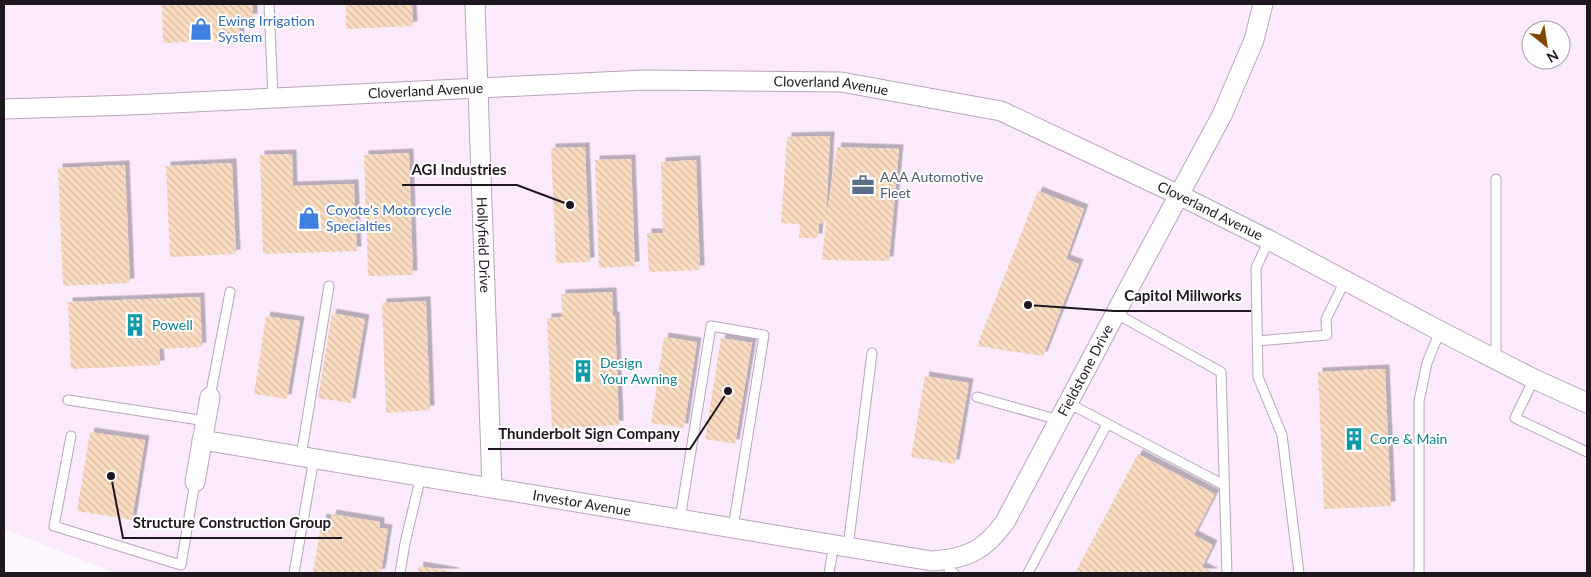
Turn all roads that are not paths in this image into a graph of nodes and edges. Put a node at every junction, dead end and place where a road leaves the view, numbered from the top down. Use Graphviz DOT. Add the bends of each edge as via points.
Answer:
graph roads {
  1 [pos="269,4"];
  2 [pos="475,4"];
  3 [pos="1263,4"];
  4 [pos="478,87"];
  5 [pos="273,97"];
  6 [pos="4,109"];
  7 [pos="1496,179"];
  8 [pos="1178,195"];
  9 [pos="1269,240"];
  10 [pos="1345,281"];
  11 [pos="330,286"];
  12 [pos="230,292"];
  13 [pos="1115,313"];
  14 [pos="1440,332"];
  15 [pos="1257,341"];
  16 [pos="872,354"];
  17 [pos="1496,359"];
  18 [pos="1534,378"];
  19 [pos="210,397"];
  20 [pos="977,397"];
  21 [pos="68,400"];
  22 [pos="1587,403"];
  23 [pos="1063,412"];
  24 [pos="206,421"];
  25 [pos="1107,424"];
  26 [pos="71,436"];
  27 [pos="202,440"];
  28 [pos="1587,452"];
  29 [pos="308,457"];
  30 [pos="421,476"];
  31 [pos="195,482"];
  32 [pos="1224,485"];
  33 [pos="492,487"];
  34 [pos="680,519"];
  35 [pos="733,528"];
  36 [pos="841,546"];
  37 [pos="952,567"];
  38 [pos="294,573"];
  39 [pos="400,573"];
  40 [pos="829,573"];
  41 [pos="1028,573"];
  42 [pos="1227,573"];
  43 [pos="1299,573"];
  44 [pos="1419,573"];
  1 -- 5 [label="lane"];
  2 -- 4 [label="street, Hollyfield Drive"];
  3 -- 8 [label="street, Fieldstone Drive" via="1254,40 1222,115"];
  4 -- 5 [label="street, Cloverland Avenue"];
  4 -- 8 [label="street, Cloverland Avenue" via="644,80 841,82 1001,112"];
  4 -- 33 [label="street, Hollyfield Drive"];
  5 -- 6 [label="street, Cloverland Avenue"];
  7 -- 17 [label="lane"];
  8 -- 9 [label="street, Cloverland Avenue"];
  8 -- 13 [label="street, Fieldstone Drive"];
  9 -- 10 [label="street, Cloverland Avenue"];
  9 -- 15 [label="lane" via="1256,268"];
  10 -- 14 [label="street, Cloverland Avenue"];
  10 -- 15 [label="lane" via="1326,319 1326,335"];
  11 -- 29 [label="lane"];
  12 -- 19 [label="lane"];
  13 -- 23 [label="street, Fieldstone Drive"];
  13 -- 32 [label="lane" via="1221,372"];
  14 -- 17 [label="street, Cloverland Avenue"];
  14 -- 44 [label="lane" via="1427,363 1420,402"];
  15 -- 43 [label="lane" via="1258,377 1282,436"];
  16 -- 36 [label="lane"];
  17 -- 18 [label="street, Cloverland Avenue"];
  18 -- 22 [label="street, Cloverland Avenue"];
  18 -- 28 [label="lane" via="1515,418"];
  19 -- 24 [label="street"];
  20 -- 23 [label="lane"];
  21 -- 24 [label="lane"];
  23 -- 25 [label="lane"];
  23 -- 37 [label="street, Fieldstone Drive" via="1005,522 989,542"];
  24 -- 27 [label="street"];
  25 -- 32 [label="lane"];
  25 -- 41 [label="lane"];
  26 -- 31 [label="lane" via="54,526 181,565"];
  27 -- 29 [label="street, Investor Avenue"];
  27 -- 31 [label="street"];
  29 -- 30 [label="street, Investor Avenue"];
  29 -- 38 [label="lane"];
  30 -- 33 [label="street, Investor Avenue"];
  30 -- 39 [label="lane"];
  32 -- 42 [label="lane"];
  33 -- 34 [label="street, Investor Avenue"];
  34 -- 35 [label="street, Investor Avenue"];
  34 -- 35 [label="lane" via="711,326 764,334"];
  35 -- 36 [label="street, Investor Avenue"];
  36 -- 37 [label="street, Investor Avenue"];
  36 -- 40 [label="lane"];
}
